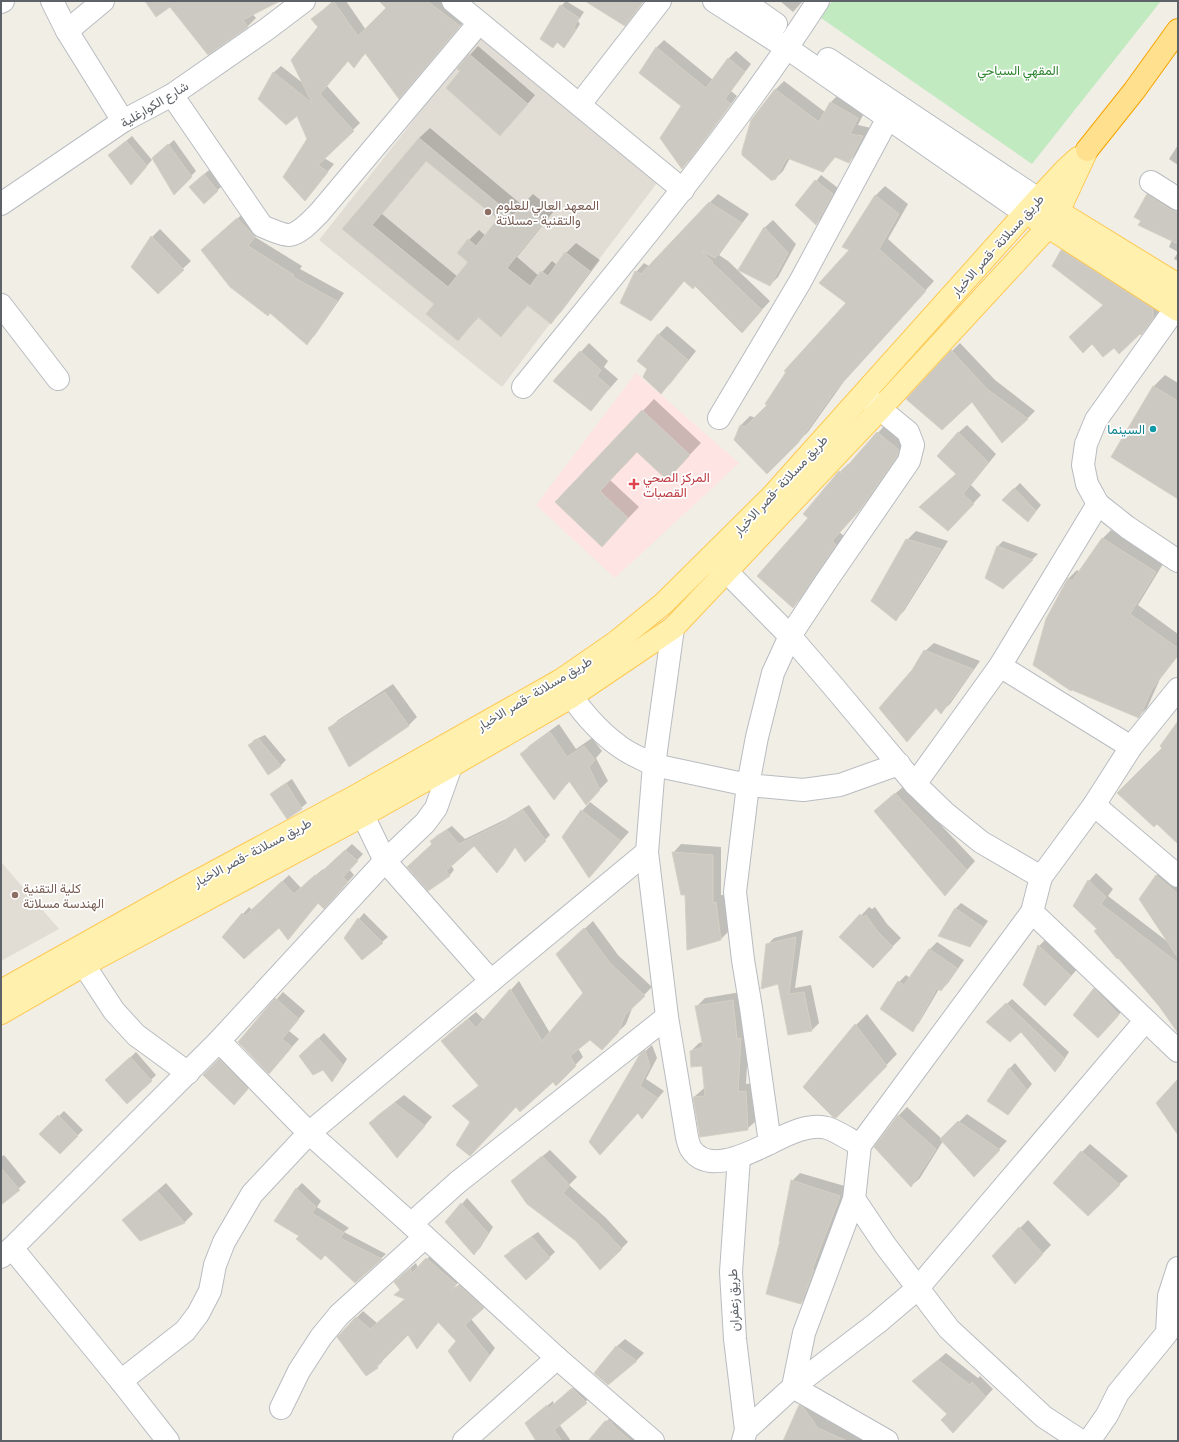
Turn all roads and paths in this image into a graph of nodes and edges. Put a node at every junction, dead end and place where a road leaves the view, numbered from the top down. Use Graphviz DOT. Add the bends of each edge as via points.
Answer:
graph roads {
  1 [pos="52,1"];
  2 [pos="102,1"];
  3 [pos="304,1"];
  4 [pos="453,1"];
  5 [pos="660,1"];
  6 [pos="714,1"];
  7 [pos="743,1"];
  8 [pos="818,1"];
  9 [pos="479,23"];
  10 [pos="1178,30"];
  11 [pos="67,31"];
  12 [pos="791,42"];
  13 [pos="172,95"];
  14 [pos="580,104"];
  15 [pos="888,118"];
  16 [pos="123,121"];
  17 [pos="1087,150"];
  18 [pos="1151,182"];
  19 [pos="683,190"];
  20 [pos="1178,199"];
  21 [pos="1,204"];
  22 [pos="1032,206"];
  23 [pos="1053,219"];
  24 [pos="1178,285"];
  25 [pos="1,305"];
  26 [pos="1177,308"];
  27 [pos="58,379"];
  28 [pos="523,387"];
  29 [pos="864,394"];
  30 [pos="880,409"];
  31 [pos="719,418"];
  32 [pos="1098,504"];
  33 [pos="710,557"];
  34 [pos="1178,561"];
  35 [pos="727,572"];
  36 [pos="673,628"];
  37 [pos="790,636"];
  38 [pos="1000,666"];
  39 [pos="566,689"];
  40 [pos="1178,689"];
  41 [pos="1131,747"];
  42 [pos="899,764"];
  43 [pos="654,765"];
  44 [pos="451,766"];
  45 [pos="915,784"];
  46 [pos="748,785"];
  47 [pos="1094,805"];
  48 [pos="358,807"];
  49 [pos="646,852"];
  50 [pos="385,861"];
  51 [pos="1041,876"];
  52 [pos="1178,876"];
  53 [pos="1032,912"];
  54 [pos="84,964"];
  55 [pos="491,981"];
  56 [pos="1,991"];
  57 [pos="1,1012"];
  58 [pos="667,1017"];
  59 [pos="1145,1021"];
  60 [pos="220,1041"];
  61 [pos="1178,1051"];
  62 [pos="188,1073"];
  63 [pos="309,1133"];
  64 [pos="770,1143"];
  65 [pos="860,1145"];
  66 [pos="739,1157"];
  67 [pos="854,1199"];
  68 [pos="418,1230"];
  69 [pos="7,1252"];
  70 [pos="1178,1268"];
  71 [pos="917,1289"];
  72 [pos="1172,1340"];
  73 [pos="557,1358"];
  74 [pos="121,1381"];
  75 [pos="793,1387"];
  76 [pos="282,1408"];
  77 [pos="745,1436"];
  78 [pos="168,1441"];
  79 [pos="464,1441"];
  80 [pos="653,1441"];
  81 [pos="887,1441"];
  82 [pos="1081,1441"];
  83 [pos="1089,1441"];
  1 -- 11 [label="street"];
  2 -- 11 [label="street"];
  3 -- 13 [label="street, شارع الكوارغلية"];
  4 -- 9 [label="street"];
  5 -- 14 [label="street"];
  6 -- 12 [label="street"];
  7 -- 12 [label="street"];
  8 -- 12 [label="street"];
  9 -- 13 [label="street" via="320,212 305,228 290,235 262,226"];
  9 -- 14 [label="street"];
  10 -- 17 [label="highway"];
  11 -- 16 [label="street"];
  12 -- 15 [label="street"];
  12 -- 19 [label="street"];
  12 -- 22 [label="street"];
  13 -- 16 [label="street, شارع الكوارغلية"];
  14 -- 19 [label="street"];
  15 -- 22 [label="street"];
  15 -- 31 [label="street" via="800,282"];
  16 -- 21 [label="street, شارع الكوارغلية"];
  17 -- 22 [label="main road, طريق مسلاتة -قصر الاخيار"];
  17 -- 23 [label="main road"];
  18 -- 20 [label="street"];
  19 -- 28 [label="street"];
  22 -- 23 [label="main road"];
  22 -- 29 [label="main road, طريق مسلاتة -قصر الاخيار"];
  23 -- 24 [label="main road"];
  23 -- 26 [label="main road"];
  23 -- 30 [label="main road"];
  25 -- 27 [label="street"];
  26 -- 32 [label="street" via="1096,420 1086,444 1082,465 1087,484"];
  29 -- 30 [label="street"];
  29 -- 33 [label="main road, طريق مسلاتة -قصر الاخيار" via="772,496"];
  30 -- 35 [label="main road"];
  30 -- 37 [label="street" via="908,432 913,445 909,460"];
  32 -- 34 [label="street"];
  32 -- 38 [label="street"];
  33 -- 35 [label="street"];
  33 -- 39 [label="main road, طريق مسلاتة -قصر الاخيار" via="664,603 616,642"];
  35 -- 36 [label="main road"];
  35 -- 37 [label="street"];
  36 -- 39 [label="main road"];
  36 -- 43 [label="street"];
  37 -- 42 [label="street"];
  37 -- 46 [label="street" via="772,673"];
  38 -- 41 [label="street"];
  38 -- 45 [label="street"];
  39 -- 43 [label="street" via="594,725 619,746"];
  39 -- 44 [label="main road"];
  39 -- 48 [label="main road, طريق مسلاتة -قصر الاخيار"];
  40 -- 41 [label="street"];
  41 -- 47 [label="street"];
  42 -- 45 [label="street"];
  42 -- 46 [label="street" via="840,785 803,790"];
  43 -- 46 [label="street"];
  43 -- 49 [label="street"];
  44 -- 48 [label="main road"];
  44 -- 50 [label="street" via="436,808 425,823"];
  45 -- 51 [label="street" via="981,842"];
  46 -- 64 [label="street" via="736,892 743,960"];
  47 -- 51 [label="street"];
  47 -- 52 [label="street"];
  48 -- 50 [label="street"];
  48 -- 54 [label="main road"];
  48 -- 56 [label="main road, طريق مسلاتة -قصر الاخيار" via="181,890"];
  49 -- 55 [label="street"];
  49 -- 58 [label="street"];
  50 -- 55 [label="street"];
  50 -- 60 [label="street"];
  51 -- 53 [label="street"];
  53 -- 59 [label="street"];
  53 -- 65 [label="street"];
  54 -- 57 [label="main road"];
  54 -- 62 [label="street" via="114,1011 136,1035"];
  55 -- 63 [label="street"];
  58 -- 66 [label="street" via="686,1137 690,1148 698,1156 711,1162"];
  58 -- 68 [label="street" via="458,1182"];
  59 -- 61 [label="street"];
  59 -- 71 [label="street"];
  60 -- 62 [label="street"];
  60 -- 63 [label="street"];
  62 -- 69 [label="street"];
  63 -- 68 [label="street"];
  63 -- 74 [label="street" via="252,1194 224,1242 215,1265 210,1291 198,1314 185,1331"];
  64 -- 65 [label="street" via="806,1128 827,1128"];
  64 -- 66 [label="street"];
  65 -- 67 [label="street"];
  66 -- 77 [label="street, طريق زعفران" via="731,1272"];
  67 -- 71 [label="street"];
  67 -- 75 [label="street" via="804,1333"];
  68 -- 73 [label="street"];
  68 -- 76 [label="street" via="321,1337 299,1371"];
  69 -- 74 [label="street"];
  70 -- 72 [label="street" via="1169,1296"];
  71 -- 75 [label="street"];
  71 -- 82 [label="street" via="949,1329 1023,1399 1044,1417"];
  72 -- 83 [label="street" via="1118,1393"];
  73 -- 79 [label="street"];
  73 -- 80 [label="street"];
  74 -- 78 [label="street"];
  75 -- 77 [label="street"];
  75 -- 81 [label="street"];
}
